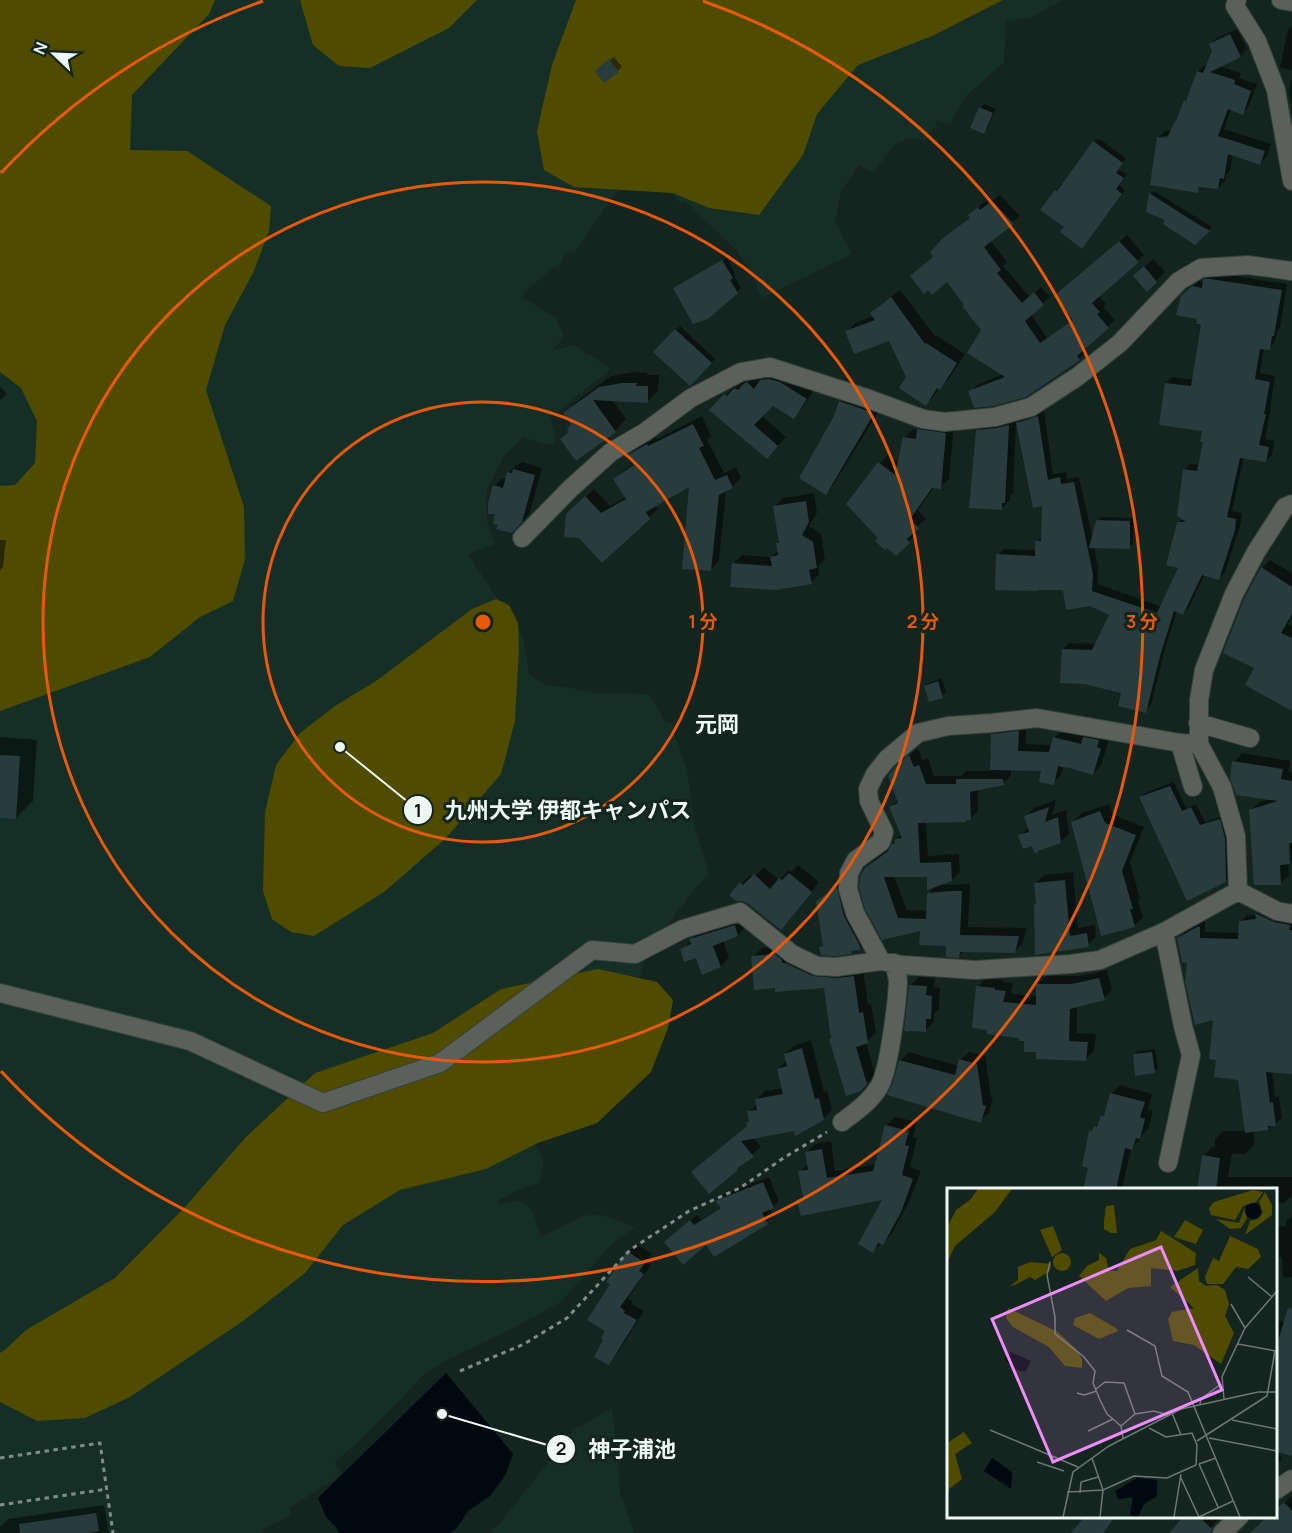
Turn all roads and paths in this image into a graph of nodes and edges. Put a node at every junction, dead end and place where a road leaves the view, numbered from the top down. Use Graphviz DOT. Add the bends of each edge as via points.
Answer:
graph roads {
  1 [pos="1237,0"];
  2 [pos="1281,0"];
  3 [pos="1292,2"];
  4 [pos="1292,181"];
  5 [pos="1292,271"];
  6 [pos="1292,504"];
  7 [pos="522,538"];
  8 [pos="1198,723"];
  9 [pos="1250,738"];
  10 [pos="1180,743"];
  11 [pos="1199,744"];
  12 [pos="1193,787"];
  13 [pos="1238,891"];
  14 [pos="1292,914"];
  15 [pos="1164,932"];
  16 [pos="887,962"];
  17 [pos="0,993"];
  18 [pos="842,1122"];
  19 [pos="1168,1163"];
  20 [pos="460,1371"];
  21 [pos="0,1458"];
  22 [pos="1292,1479"];
  23 [pos="107,1489"];
  24 [pos="1277,1489"];
  25 [pos="0,1505"];
  26 [pos="1238,1518"];
  27 [pos="113,1533"];
  28 [pos="1222,1533"];
  1 -- 4 [label="street" via="1235,6 1257,41 1276,90"];
  2 -- 3 [label="street"];
  5 -- 7 [label="street" via="1248,265 1201,268 1179,281 1120,343 1077,378 1031,407 996,417 945,422 923,419 770,366 741,372 691,398 611,452"];
  6 -- 8 [label="street" via="1285,507 1256,552 1234,594 1204,670"];
  8 -- 9 [label="street"];
  8 -- 11 [label="street"];
  10 -- 11 [label="street"];
  10 -- 12 [label="street"];
  10 -- 16 [label="street" via="1037,718 948,726 918,733 875,774 868,789 884,832 881,842 856,860 849,873 848,889 855,913"];
  11 -- 13 [label="street" via="1222,787 1236,836"];
  13 -- 14 [label="street" via="1277,911"];
  13 -- 15 [label="street"];
  15 -- 16 [label="street" via="1100,960 1071,964 975,970"];
  15 -- 19 [label="street" via="1191,1055"];
  16 -- 17 [label="street" via="817,966 792,954 740,912 683,929 635,954 592,950 440,1062 322,1103 189,1041"];
  16 -- 18 [label="street" via="898,979 885,1075 865,1104"];
  18 -- 20 [label="path" via="740,1188 689,1210 630,1250 567,1318 524,1344"];
  21 -- 23 [label="path" via="100,1443"];
  22 -- 24 [label="street"];
  23 -- 25 [label="path"];
  23 -- 27 [label="path"];
  26 -- 28 [label="street"];
}
